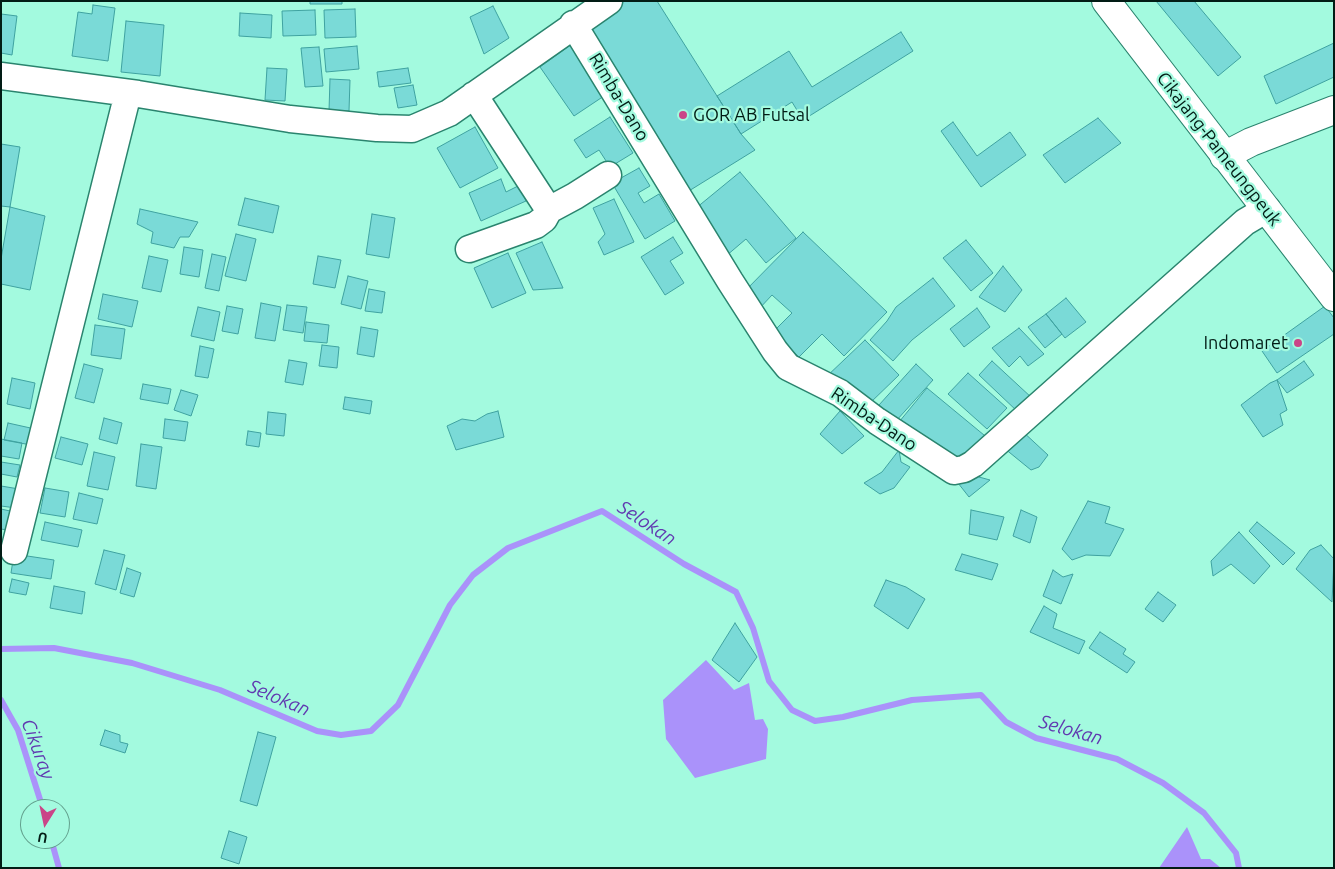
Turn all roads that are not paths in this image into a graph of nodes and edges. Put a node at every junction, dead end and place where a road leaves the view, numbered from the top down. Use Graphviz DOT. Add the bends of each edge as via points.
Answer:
graph roads {
  1 [pos="609,1"];
  2 [pos="1106,1"];
  3 [pos="573,24"];
  4 [pos="1,76"];
  5 [pos="128,93"];
  6 [pos="474,95"];
  7 [pos="1334,110"];
  8 [pos="1224,156"];
  9 [pos="608,176"];
  10 [pos="548,210"];
  11 [pos="1267,210"];
  12 [pos="469,249"];
  13 [pos="1334,296"];
  14 [pos="14,551"];
  1 -- 3 [label="street"];
  2 -- 8 [label="main road, Cikajang-Pameungpeuk"];
  3 -- 6 [label="street"];
  3 -- 11 [label="street, Rimba-Dano" via="730,281 788,367 840,393 877,422 954,471 973,464 1246,222"];
  4 -- 5 [label="street"];
  5 -- 6 [label="street" via="290,119 412,129 449,113"];
  5 -- 14 [label="street"];
  6 -- 10 [label="street"];
  7 -- 8 [label="main road"];
  8 -- 11 [label="main road, Cikajang-Pameungpeuk"];
  9 -- 10 [label="street"];
  10 -- 12 [label="street" via="536,225"];
  11 -- 13 [label="main road, Cikajang-Pameungpeuk"];
}
